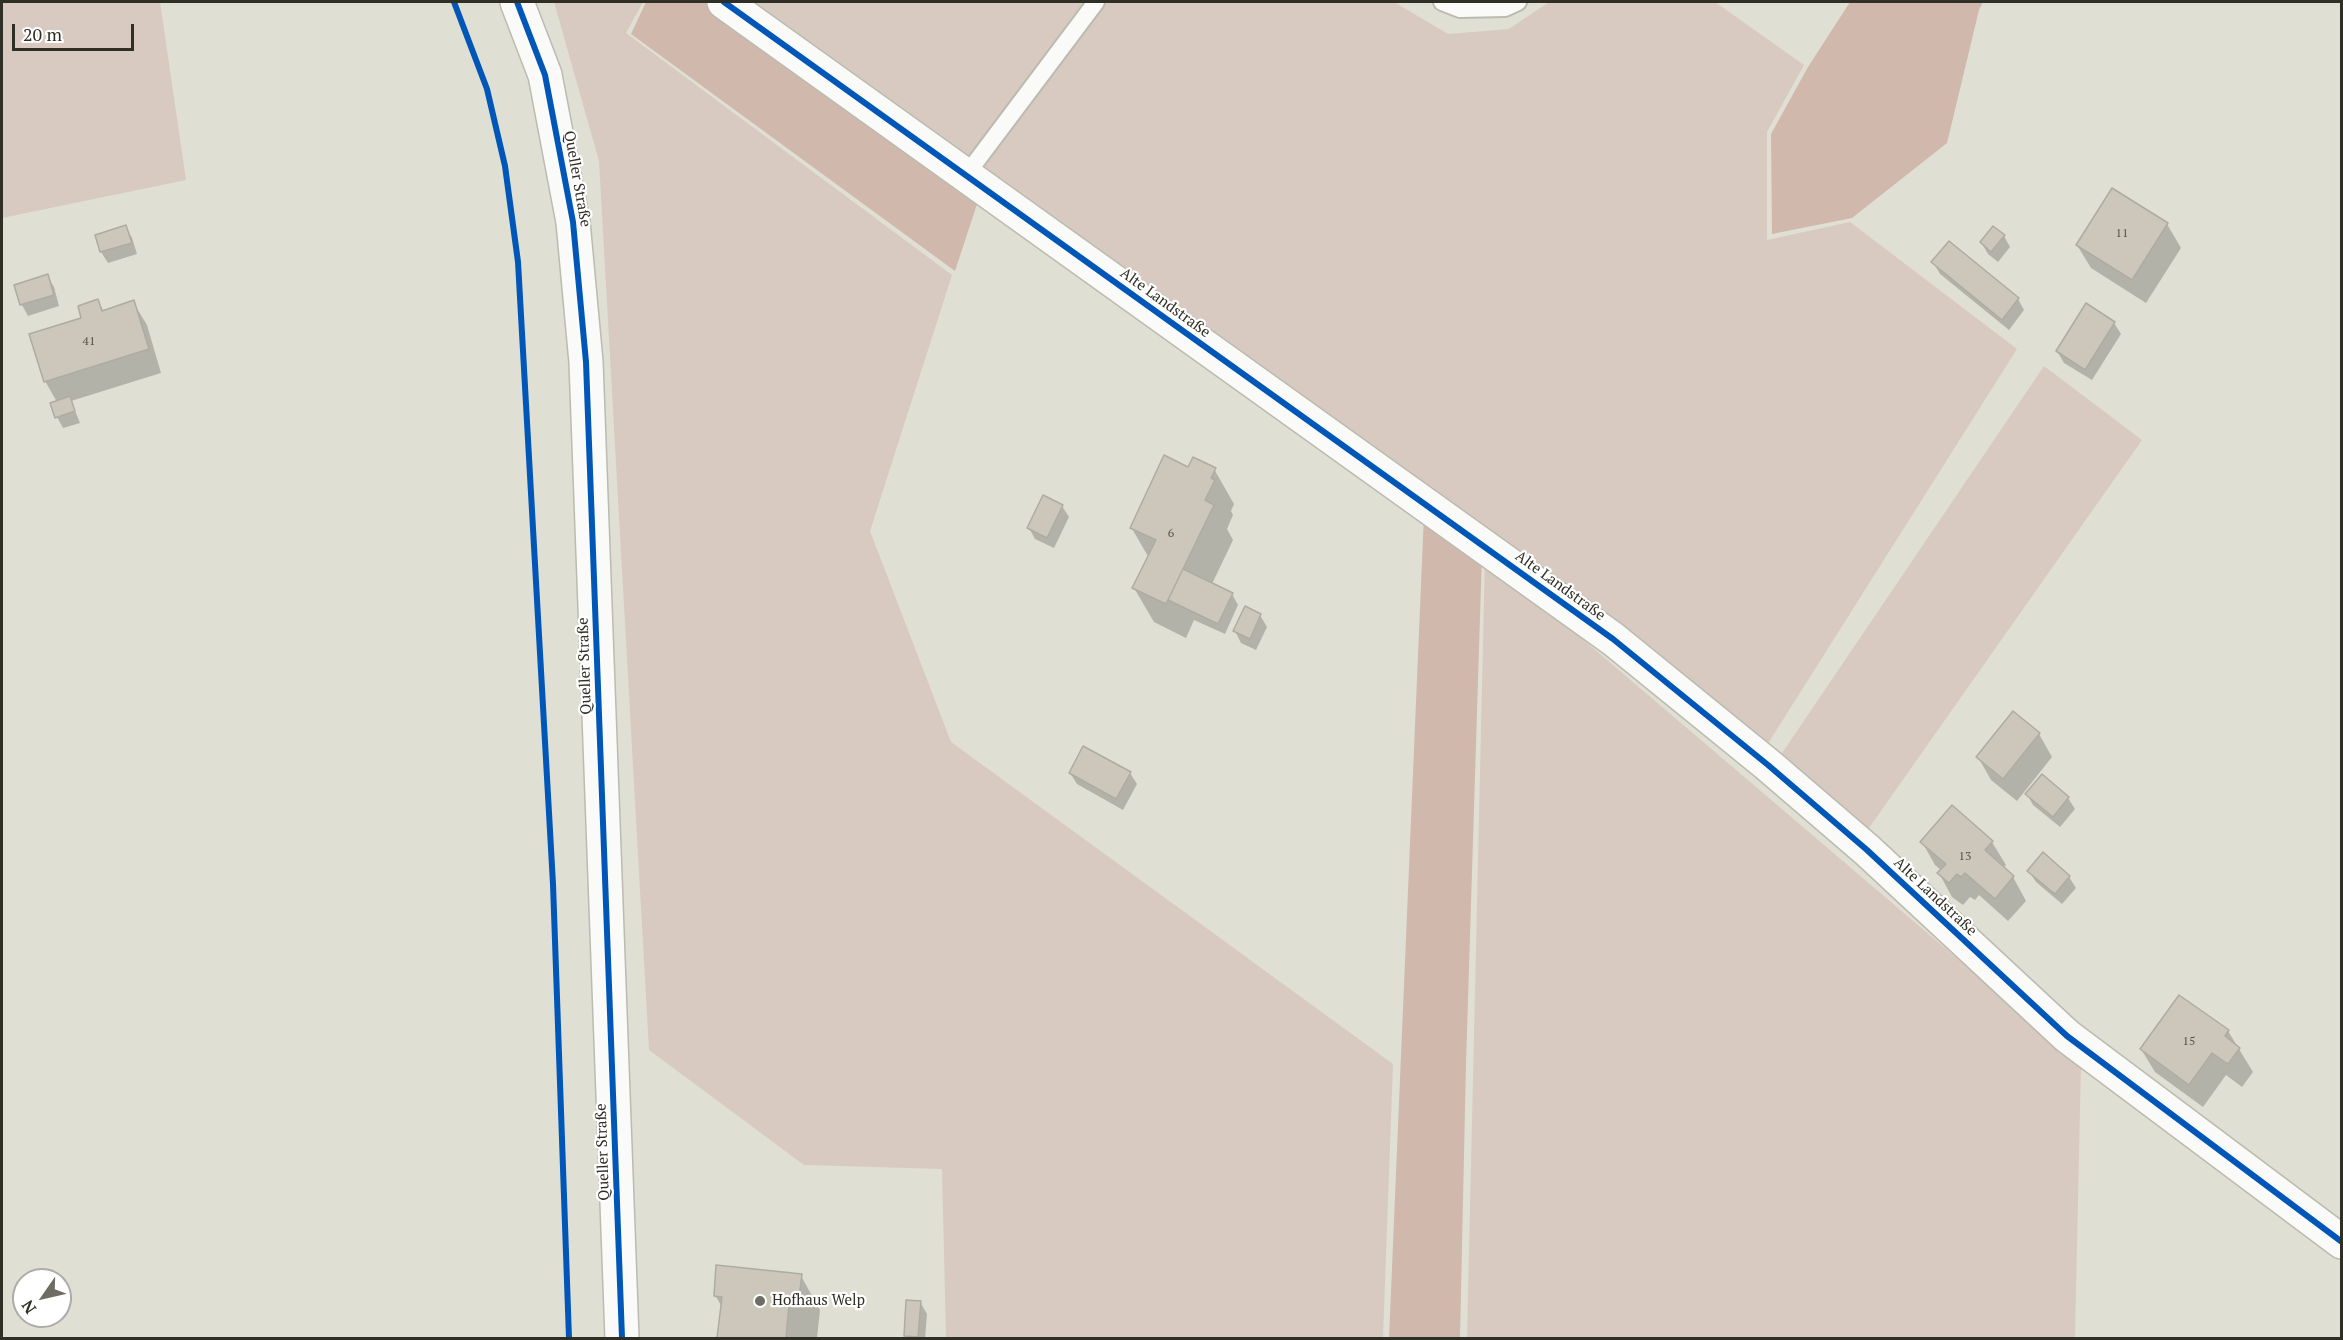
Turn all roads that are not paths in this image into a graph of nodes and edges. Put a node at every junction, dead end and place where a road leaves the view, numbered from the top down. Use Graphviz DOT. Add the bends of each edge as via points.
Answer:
graph roads {
  1 [pos="517,2"];
  2 [pos="724,2"];
  3 [pos="1096,2"];
  4 [pos="1442,2"];
  5 [pos="1518,2"];
  6 [pos="966,175"];
  7 [pos="2342,1242"];
  8 [pos="622,1338"];
  1 -- 8 [label="street, Queller Straße" via="545,75 569,199 586,362"];
  2 -- 6 [label="street, Alte Landstraße"];
  3 -- 6 [label="lane"];
  4 -- 5 [label="lane" via="1460,9 1505,8"];
  6 -- 7 [label="street, Alte Landstraße" via="1613,639 1858,843 2067,1036"];
}
